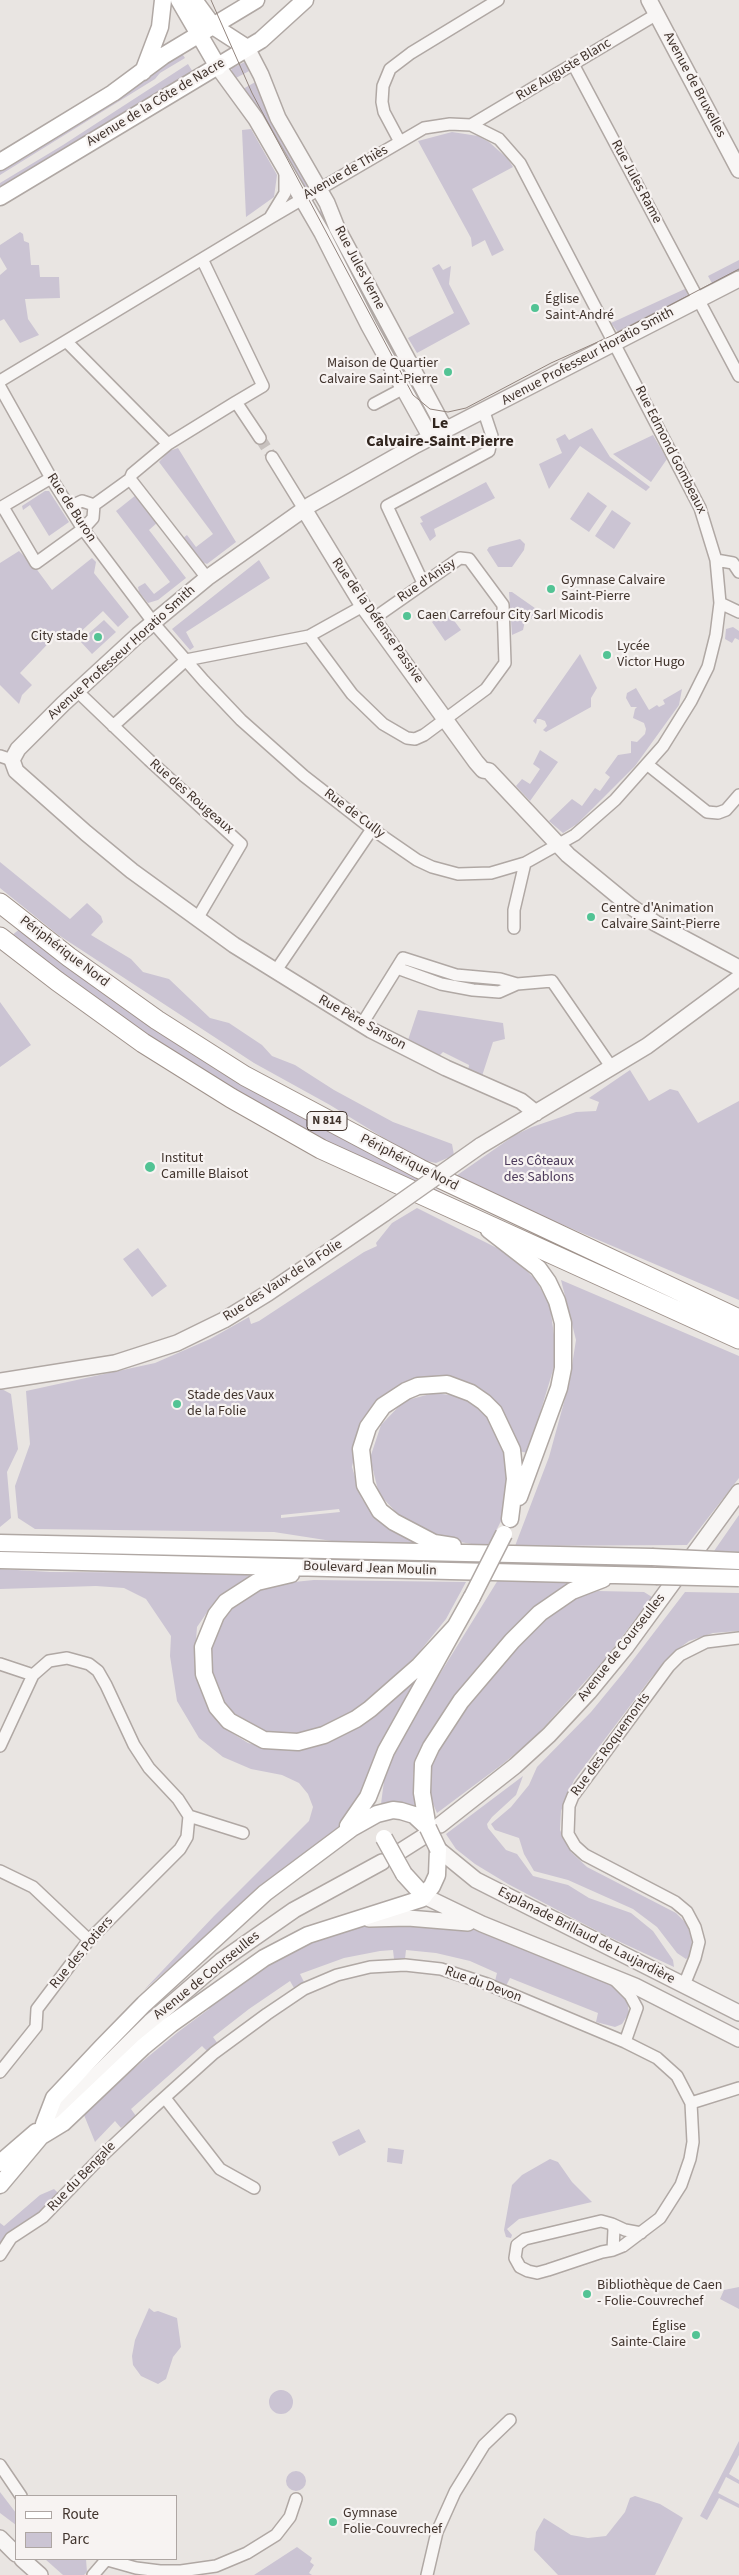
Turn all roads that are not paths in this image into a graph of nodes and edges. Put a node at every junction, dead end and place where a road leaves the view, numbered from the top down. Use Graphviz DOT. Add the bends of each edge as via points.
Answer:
graph roads {
  1 [pos="163,0"];
  2 [pos="179,0"];
  3 [pos="194,0"];
  4 [pos="256,0"];
  5 [pos="305,0"];
  6 [pos="498,0"];
  7 [pos="649,0"];
  8 [pos="657,14"];
  9 [pos="213,26"];
  10 [pos="195,29"];
  11 [pos="247,48"];
  12 [pos="573,64"];
  13 [pos="218,67"];
  14 [pos="143,72"];
  15 [pos="471,125"];
  16 [pos="400,142"];
  17 [pos="0,162"];
  18 [pos="285,169"];
  19 [pos="739,170"];
  20 [pos="319,189"];
  21 [pos="0,197"];
  22 [pos="302,199"];
  23 [pos="270,218"];
  24 [pos="202,258"];
  25 [pos="739,279"];
  26 [pos="698,300"];
  27 [pos="66,341"];
  28 [pos="615,343"];
  29 [pos="739,376"];
  30 [pos="0,381"];
  31 [pos="0,387"];
  32 [pos="404,388"];
  33 [pos="236,402"];
  34 [pos="374,404"];
  35 [pos="484,412"];
  36 [pos="446,431"];
  37 [pos="260,438"];
  38 [pos="431,438"];
  39 [pos="168,444"];
  40 [pos="272,457"];
  41 [pos="51,478"];
  42 [pos="130,479"];
  43 [pos="94,505"];
  44 [pos="2,507"];
  45 [pos="69,507"];
  46 [pos="304,509"];
  47 [pos="83,529"];
  48 [pos="716,560"];
  49 [pos="739,572"];
  50 [pos="207,578"];
  51 [pos="423,583"];
  52 [pos="720,603"];
  53 [pos="363,606"];
  54 [pos="739,612"];
  55 [pos="373,619"];
  56 [pos="153,622"];
  57 [pos="309,636"];
  58 [pos="186,660"];
  59 [pos="77,691"];
  60 [pos="451,725"];
  61 [pos="113,726"];
  62 [pos="6,758"];
  63 [pos="648,765"];
  64 [pos="739,794"];
  65 [pos="372,829"];
  66 [pos="558,846"];
  67 [pos="525,863"];
  68 [pos="0,902"];
  69 [pos="197,919"];
  70 [pos="514,928"];
  71 [pos="5,944"];
  72 [pos="739,968"];
  73 [pos="275,972"];
  74 [pos="739,978"];
  75 [pos="362,1024"];
  76 [pos="612,1068"];
  77 [pos="536,1113"];
  78 [pos="477,1221"];
  79 [pos="739,1319"];
  80 [pos="739,1340"];
  81 [pos="0,1381"];
  82 [pos="739,1492"];
  83 [pos="507,1527"];
  84 [pos="0,1543"];
  85 [pos="502,1554"];
  86 [pos="0,1560"];
  87 [pos="739,1561"];
  88 [pos="332,1568"];
  89 [pos="610,1576"];
  90 [pos="739,1578"];
  91 [pos="455,1626"];
  92 [pos="739,1638"];
  93 [pos="0,1664"];
  94 [pos="33,1675"];
  95 [pos="0,1746"];
  96 [pos="378,1773"];
  97 [pos="377,1814"];
  98 [pos="189,1816"];
  99 [pos="429,1826"];
  100 [pos="243,1833"];
  101 [pos="338,1839"];
  102 [pos="440,1852"];
  103 [pos="396,1854"];
  104 [pos="382,1862"];
  105 [pos="0,1871"];
  106 [pos="424,1896"];
  107 [pos="355,1921"];
  108 [pos="482,1924"];
  109 [pos="89,1940"];
  110 [pos="608,1974"];
  111 [pos="684,1985"];
  112 [pos="739,2013"];
  113 [pos="739,2038"];
  114 [pos="625,2042"];
  115 [pos="0,2072"];
  116 [pos="739,2088"];
  117 [pos="165,2098"];
  118 [pos="691,2102"];
  119 [pos="46,2126"];
  120 [pos="0,2163"];
  121 [pos="0,2185"];
  122 [pos="254,2188"];
  123 [pos="612,2224"];
  124 [pos="641,2233"];
  125 [pos="613,2250"];
  126 [pos="0,2255"];
  127 [pos="510,2420"];
  128 [pos="0,2465"];
  129 [pos="20,2495"];
  130 [pos="296,2499"];
  131 [pos="0,2538"];
  132 [pos="15,2553"];
  133 [pos="23,2560"];
  134 [pos="104,2560"];
  135 [pos="108,2560"];
  136 [pos="40,2575"];
  137 [pos="93,2575"];
  138 [pos="427,2575"];
  1 -- 14 [label="main road" via="160,27"];
  2 -- 10 [label="main road"];
  3 -- 9 [label="main road"];
  4 -- 9 [label="main road"];
  5 -- 11 [label="main road, Avenue de la Côte de Nacre"];
  6 -- 16 [label="street" via="390,69 383,86 382,102"];
  7 -- 8 [label="street, Avenue de Bruxelles"];
  8 -- 12 [label="street, Rue Auguste Blanc"];
  8 -- 19 [label="street, Avenue de Bruxelles"];
  9 -- 10 [label="main road"];
  9 -- 11 [label="main road"];
  10 -- 13 [label="main road"];
  10 -- 14 [label="main road"];
  11 -- 13 [label="main road, Avenue de la Côte de Nacre"];
  11 -- 20 [label="street, Rue Jules Verne" via="282,126"];
  12 -- 15 [label="street, Rue Auguste Blanc"];
  12 -- 26 [label="street, Rue Jules Rame"];
  13 -- 18 [label="street, Rue Jules Verne" via="256,119"];
  13 -- 21 [label="main road, Avenue de la Côte de Nacre"];
  14 -- 17 [label="main road" via="113,94"];
  15 -- 16 [label="street, Avenue de Thiès" via="424,128"];
  15 -- 28 [label="street, Avenue de Thiès" via="499,139 516,156"];
  16 -- 20 [label="street, Avenue de Thiès"];
  18 -- 22 [label="street, Rue Jules Verne"];
  18 -- 23 [label="street" via="285,193"];
  20 -- 22 [label="street, Avenue de Thiès"];
  20 -- 36 [label="street, Rue Jules Verne"];
  22 -- 23 [label="street, Avenue de Thiès"];
  22 -- 32 [label="street, Rue Jules Verne"];
  23 -- 24 [label="street, Avenue de Thiès"];
  24 -- 27 [label="street, Avenue de Thiès"];
  24 -- 33 [label="street" via="263,386"];
  25 -- 26 [label="street, Avenue Professeur Horatio Smith"];
  26 -- 28 [label="street, Avenue Professeur Horatio Smith"];
  26 -- 29 [label="street, Rue Jules Rame"];
  27 -- 30 [label="street, Avenue de Thiès"];
  27 -- 39 [label="street"];
  28 -- 35 [label="street, Avenue Professeur Horatio Smith"];
  28 -- 48 [label="street, Rue Edmond Gombeaux" via="700,508"];
  31 -- 41 [label="street, Rue de Buron"];
  32 -- 34 [label="street"];
  32 -- 38 [label="street, Rue Jules Verne"];
  33 -- 37 [label="street"];
  33 -- 39 [label="street"];
  35 -- 36 [label="street, Avenue Professeur Horatio Smith"];
  35 -- 51 [label="street" via="492,436 489,451 387,506"];
  36 -- 38 [label="street, Avenue Professeur Horatio Smith"];
  38 -- 46 [label="street, Avenue Professeur Horatio Smith"];
  39 -- 42 [label="street"];
  40 -- 46 [label="street"];
  41 -- 44 [label="street"];
  41 -- 45 [label="street, Rue de Buron"];
  42 -- 43 [label="street"];
  42 -- 50 [label="street"];
  43 -- 45 [label="street" via="82,501"];
  43 -- 47 [label="street" via="94,518"];
  44 -- 47 [label="street" via="36,563"];
  45 -- 47 [label="street, Rue de Buron"];
  46 -- 50 [label="street, Avenue Professeur Horatio Smith"];
  46 -- 53 [label="street, Rue de la Défense Passive"];
  47 -- 56 [label="street, Rue de Buron"];
  48 -- 49 [label="street" via="733,563"];
  48 -- 52 [label="street, Rue Edmond Gombeaux"];
  50 -- 56 [label="street, Avenue Professeur Horatio Smith"];
  51 -- 55 [label="street, Rue d'Anisy"];
  51 -- 60 [label="street, Rue d'Anisy" via="460,558 469,559 503,605 505,663 486,689"];
  52 -- 54 [label="street"];
  52 -- 63 [label="street, Rue Edmond Gombeaux" via="708,667 677,725"];
  53 -- 55 [label="street, Rue de la Défense Passive"];
  53 -- 57 [label="street"];
  55 -- 60 [label="street, Rue de la Défense Passive"];
  56 -- 58 [label="street, Rue de Cully"];
  56 -- 59 [label="street, Avenue Professeur Horatio Smith"];
  57 -- 58 [label="street"];
  57 -- 60 [label="street, Rue d'Anisy" via="352,694 396,734 415,739"];
  58 -- 61 [label="street"];
  58 -- 65 [label="street, Rue de Cully" via="264,742"];
  59 -- 61 [label="street, Rue des Rougeaux"];
  59 -- 62 [label="street, Avenue Professeur Horatio Smith"];
  60 -- 66 [label="street, Rue de la Défense Passive" via="483,770 489,772"];
  61 -- 69 [label="street, Rue des Rougeaux" via="241,844"];
  62 -- 69 [label="street, Rue Père Sanson" via="20,775 86,833"];
  63 -- 64 [label="street" via="708,812 726,810"];
  63 -- 66 [label="street, Rue Edmond Gombeaux" via="592,822"];
  65 -- 67 [label="street, Rue de Cully" via="418,860 447,872 482,875"];
  65 -- 73 [label="street"];
  66 -- 67 [label="street, Rue de Cully"];
  66 -- 72 [label="street, Rue de la Défense Passive" via="647,917"];
  67 -- 70 [label="street" via="514,910"];
  68 -- 79 [label="highway, Périphérique Nord / N 814" via="133,1003 245,1076 420,1169"];
  69 -- 73 [label="street, Rue Père Sanson"];
  71 -- 78 [label="highway, Périphérique Nord / N 814" via="143,1042 231,1098 321,1149"];
  73 -- 75 [label="street, Rue Père Sanson"];
  74 -- 76 [label="street" via="682,1022"];
  75 -- 76 [label="street" via="397,968 441,984 499,992 517,984 552,981"];
  75 -- 77 [label="street, Rue Père Sanson" via="446,1068 521,1101"];
  76 -- 77 [label="street"];
  77 -- 81 [label="street, Rue des Vaux de la Folie, bridge" via="480,1146 386,1213 224,1320 177,1343 115,1363"];
  78 -- 80 [label="highway, Périphérique Nord / N 814"];
  78 -- 83 [label="main road" via="538,1268 558,1301 563,1324 564,1368 559,1388"];
  82 -- 99 [label="street, Avenue de Courseulles" via="626,1647 589,1692 515,1766"];
  83 -- 85 [label="main road" via="515,1479 512,1450 501,1424 484,1402 447,1384 418,1386 394,1397 374,1417 362,1449 362,1467 365,1485 380,1511 405,1529 434,1543"];
  83 -- 91 [label="main road, bridge"];
  84 -- 85 [label="main road"];
  85 -- 87 [label="main road, bridge"];
  86 -- 88 [label="main road, Boulevard Jean Moulin"];
  88 -- 89 [label="main road, Boulevard Jean Moulin"];
  88 -- 91 [label="main road" via="270,1577 257,1582 230,1598 216,1615 204,1647 205,1680 216,1707 242,1730 264,1740 281,1742 298,1742 331,1732 370,1709 419,1666"];
  89 -- 90 [label="main road, Boulevard Jean Moulin, bridge"];
  89 -- 99 [label="main road" via="572,1590 540,1613 461,1701 423,1764 422,1793"];
  91 -- 96 [label="main road" via="386,1751"];
  92 -- 111 [label="street, Rue des Roquemonts" via="706,1642 680,1656 573,1796 569,1806 568,1834 585,1855 675,1902 687,1912 699,1942"];
  93 -- 94 [label="street"];
  94 -- 95 [label="street"];
  94 -- 98 [label="street" via="49,1661 67,1658 80,1660 98,1671 134,1745"];
  96 -- 97 [label="main road"];
  96 -- 101 [label="main road" via="361,1808"];
  97 -- 99 [label="main road" via="401,1811 414,1815"];
  97 -- 101 [label="main road"];
  97 -- 106 [label="main road, bridge" via="384,1838 404,1874"];
  98 -- 100 [label="street"];
  98 -- 109 [label="street, Rue des Potiers" via="187,1837 180,1849"];
  99 -- 102 [label="main road, bridge"];
  99 -- 103 [label="street, Avenue de Courseulles"];
  101 -- 119 [label="main road" via="266,1893 144,2004 54,2098"];
  102 -- 106 [label="main road" via="438,1875"];
  102 -- 111 [label="street, Esplanade Brillaud de Laujardière" via="476,1880"];
  104 -- 119 [label="street, Avenue de Courseulles" via="294,1910 221,1961 150,2022"];
  105 -- 109 [label="street" via="33,1887"];
  106 -- 107 [label="main road" via="416,1902"];
  106 -- 108 [label="street"];
  107 -- 108 [label="street" via="385,1918"];
  107 -- 119 [label="main road" via="295,1941 231,1979 143,2047 63,2123"];
  108 -- 110 [label="street, Esplanade Brillaud de Laujardière"];
  109 -- 115 [label="street, Rue des Potiers" via="36,2009 36,2027"];
  110 -- 113 [label="street, Esplanade Brillaud de Laujardière"];
  110 -- 114 [label="street" via="630,1994 637,2008"];
  111 -- 112 [label="street, Esplanade Brillaud de Laujardière"];
  114 -- 117 [label="street, Rue du Devon" via="487,1984 441,1969 405,1965 370,1967 337,1975 304,1989 214,2053"];
  114 -- 118 [label="street, Rue du Devon" via="672,2070"];
  116 -- 118 [label="street"];
  117 -- 122 [label="street" via="213,2161 223,2171"];
  117 -- 126 [label="street, Rue du Bengale" via="102,2156 44,2217 11,2238"];
  118 -- 124 [label="street" via="693,2142 685,2177 660,2218"];
  119 -- 120 [label="main road, Avenue de Courseulles"];
  119 -- 121 [label="main road, Avenue de Courseulles"];
  123 -- 124 [label="street"];
  123 -- 125 [label="street" via="615,2236"];
  123 -- 125 [label="street" via="595,2222 525,2239 517,2245 514,2258 524,2270 537,2273"];
  124 -- 125 [label="street"];
  127 -- 138 [label="street" via="484,2445 454,2492 437,2532"];
  128 -- 129 [label="street"];
  130 -- 135 [label="street" via="283,2527 267,2542 242,2556 181,2571 136,2568"];
  131 -- 132 [label="street"];
  133 -- 136 [label="street"];
  134 -- 137 [label="street"];
}
